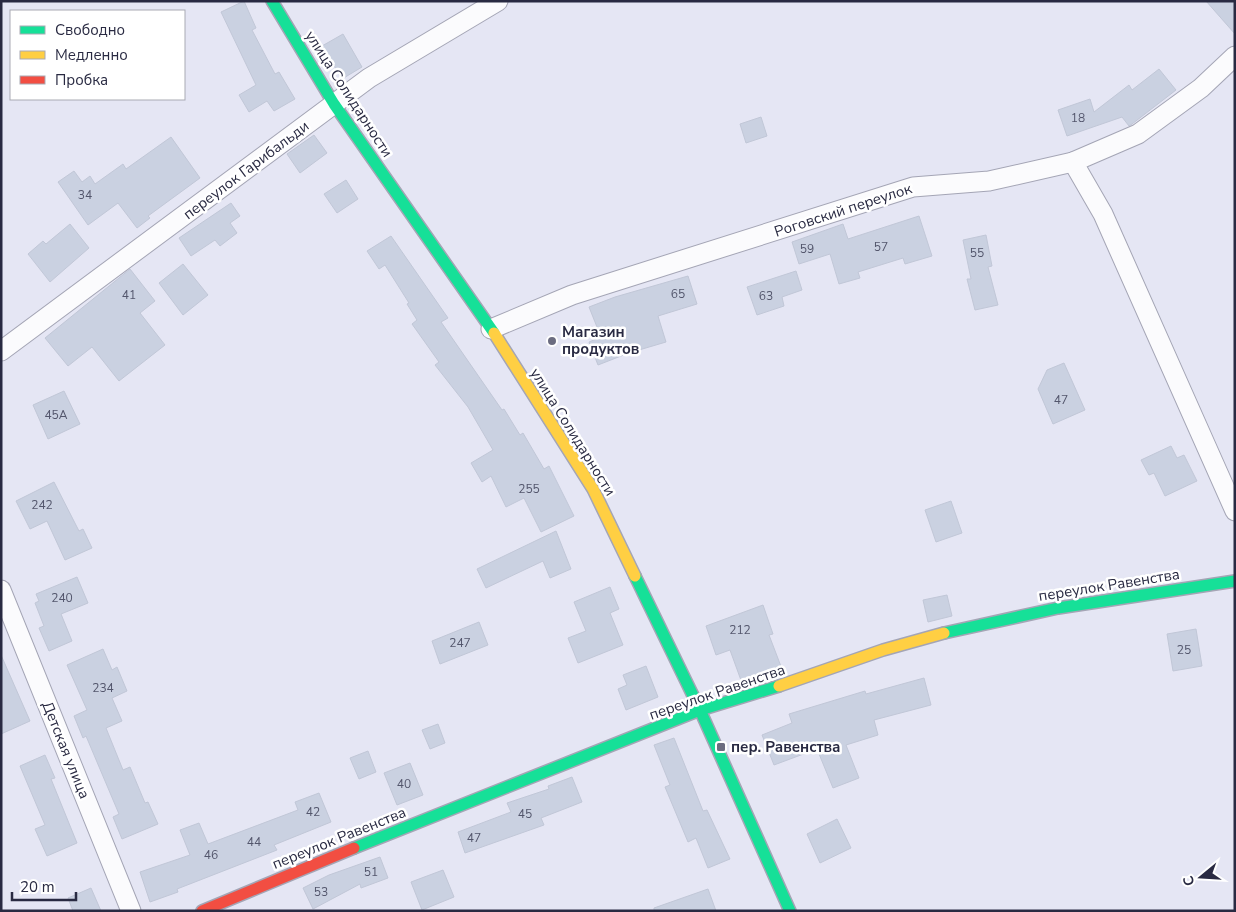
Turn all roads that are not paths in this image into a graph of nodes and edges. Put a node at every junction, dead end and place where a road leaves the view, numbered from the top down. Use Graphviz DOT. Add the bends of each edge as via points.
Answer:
graph roads {
  1 [pos="272,1"];
  2 [pos="498,1"];
  3 [pos="1235,56"];
  4 [pos="334,104"];
  5 [pos="1073,162"];
  6 [pos="491,329"];
  7 [pos="1,351"];
  8 [pos="1235,512"];
  9 [pos="1235,581"];
  10 [pos="1,590"];
  11 [pos="700,710"];
  12 [pos="131,911"];
  13 [pos="202,911"];
  14 [pos="790,911"];
  1 -- 4 [label="street, улица Солидарности"];
  2 -- 4 [label="street, переулок Гарибальди" via="369,78"];
  3 -- 5 [label="street, Роговский переулок" via="1201,88 1138,134"];
  4 -- 6 [label="street, улица Солидарности"];
  4 -- 7 [label="street, переулок Гарибальди"];
  5 -- 6 [label="street, Роговский переулок" via="990,181 913,187 572,295"];
  5 -- 8 [label="street" via="1104,214"];
  6 -- 11 [label="street, улица Солидарности" via="593,489"];
  9 -- 11 [label="street, переулок Равенства" via="1148,592 1017,616 883,650 737,702"];
  10 -- 12 [label="street, Детская улица"];
  11 -- 13 [label="street, переулок Равенства"];
  11 -- 14 [label="street, улица Солидарности"];
}
